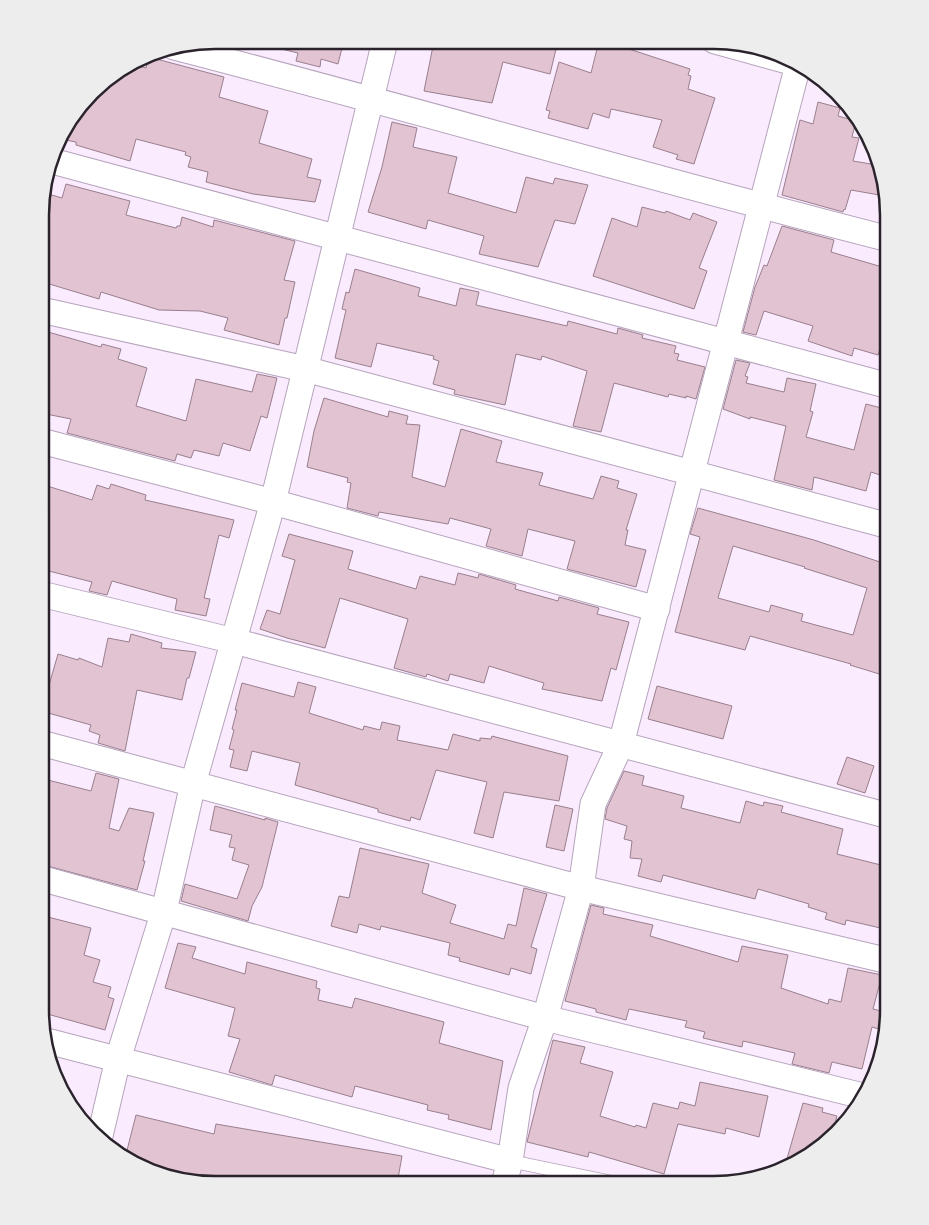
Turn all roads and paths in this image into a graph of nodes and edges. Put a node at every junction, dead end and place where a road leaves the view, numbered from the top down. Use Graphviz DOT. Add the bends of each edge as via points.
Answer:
graph roads {
  1 [pos="383,49"];
  2 [pos="189,51"];
  3 [pos="796,71"];
  4 [pos="371,99"];
  5 [pos="58,163"];
  6 [pos="762,207"];
  7 [pos="880,237"];
  8 [pos="337,238"];
  9 [pos="49,312"];
  10 [pos="725,342"];
  11 [pos="305,369"];
  12 [pos="880,384"];
  13 [pos="49,443"];
  14 [pos="692,473"];
  15 [pos="273,502"];
  16 [pos="880,524"];
  17 [pos="49,596"];
  18 [pos="657,609"];
  19 [pos="234,641"];
  20 [pos="621,744"];
  21 [pos="49,745"];
  22 [pos="193,784"];
  23 [pos="880,814"];
  24 [pos="49,880"];
  25 [pos="581,888"];
  26 [pos="164,910"];
  27 [pos="880,959"];
  28 [pos="545,1018"];
  29 [pos="52,1042"];
  30 [pos="118,1058"];
  31 [pos="857,1094"];
  32 [pos="101,1131"];
  33 [pos="507,1173"];
  34 [pos="537,1176"];
  1 -- 4 [label="street"];
  2 -- 4 [label="street"];
  3 -- 6 [label="street"];
  4 -- 6 [label="street"];
  4 -- 8 [label="street"];
  5 -- 8 [label="street"];
  6 -- 7 [label="street"];
  6 -- 10 [label="street"];
  8 -- 10 [label="street"];
  8 -- 11 [label="street"];
  9 -- 11 [label="street"];
  10 -- 12 [label="street"];
  10 -- 14 [label="street"];
  11 -- 14 [label="street"];
  11 -- 15 [label="street"];
  13 -- 15 [label="street"];
  14 -- 16 [label="street"];
  14 -- 18 [label="street"];
  15 -- 18 [label="street"];
  15 -- 19 [label="street"];
  17 -- 19 [label="street"];
  18 -- 20 [label="street"];
  19 -- 20 [label="street"];
  19 -- 22 [label="street"];
  20 -- 23 [label="street"];
  20 -- 25 [label="street" via="593,804"];
  21 -- 22 [label="street"];
  22 -- 25 [label="street"];
  22 -- 26 [label="street"];
  24 -- 26 [label="street"];
  25 -- 27 [label="street"];
  25 -- 28 [label="street"];
  26 -- 28 [label="street"];
  26 -- 30 [label="street"];
  28 -- 31 [label="street"];
  28 -- 33 [label="street" via="521,1088"];
  29 -- 30 [label="street"];
  30 -- 32 [label="street"];
  30 -- 33 [label="street"];
  33 -- 34 [label="lane"];
}
